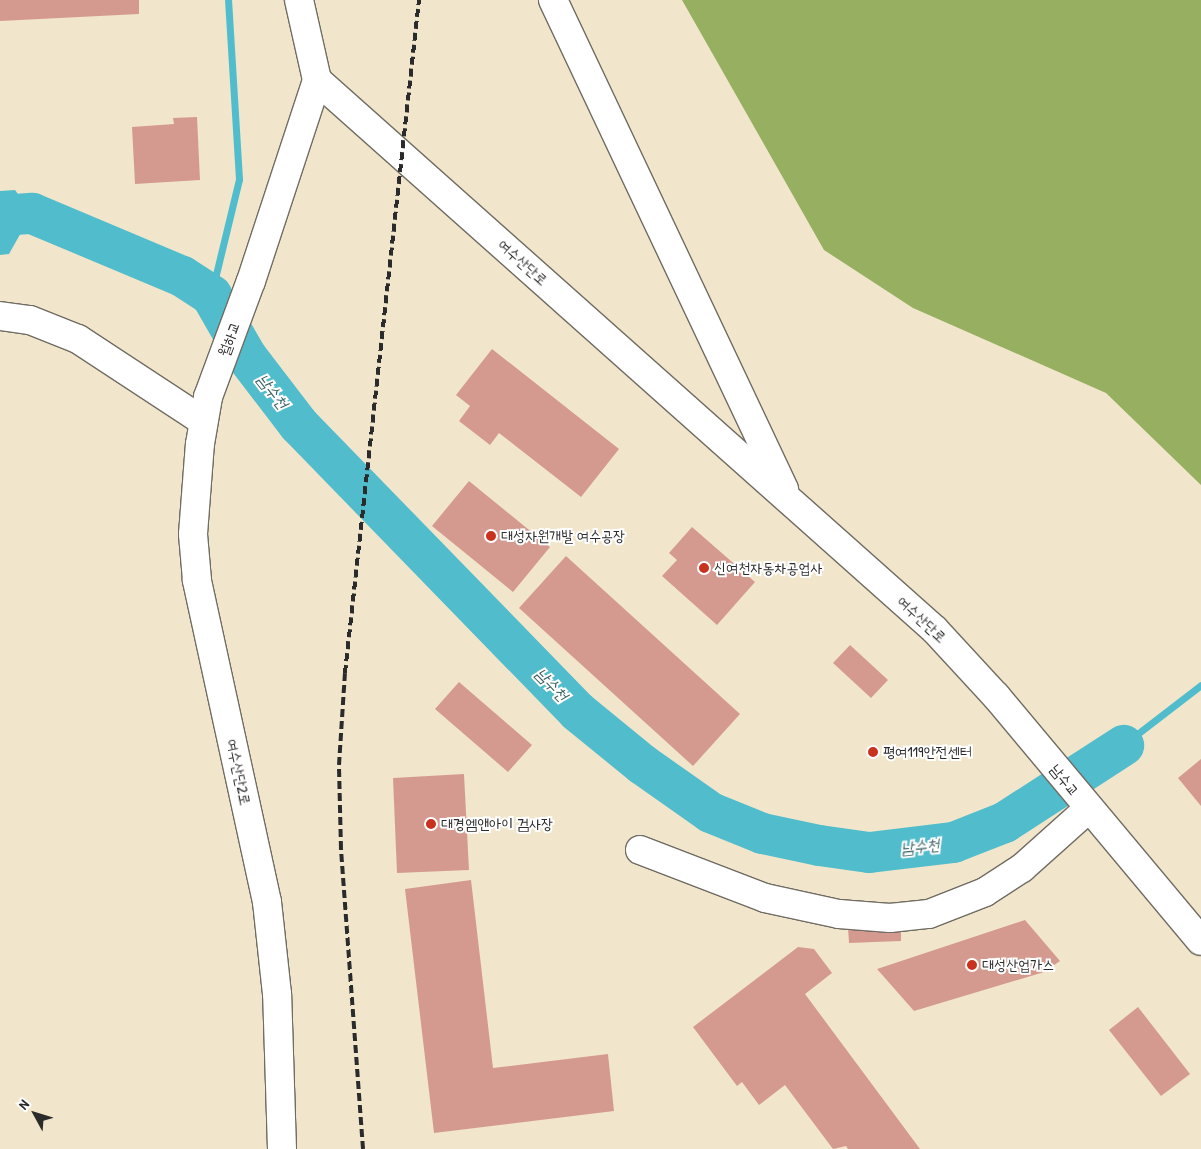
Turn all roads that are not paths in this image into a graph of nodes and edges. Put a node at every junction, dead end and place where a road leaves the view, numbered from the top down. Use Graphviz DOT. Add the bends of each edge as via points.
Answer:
graph roads {
  1 [pos="299,0"];
  2 [pos="554,0"];
  3 [pos="318,80"];
  4 [pos="0,316"];
  5 [pos="206,410"];
  6 [pos="789,499"];
  7 [pos="1042,750"];
  8 [pos="1088,809"];
  9 [pos="640,850"];
  10 [pos="1201,941"];
  11 [pos="282,1149"];
  1 -- 3 [label="street"];
  2 -- 6 [label="street, 여수산단로"];
  3 -- 5 [label="street, 월하교"];
  3 -- 6 [label="street, 여수산단로"];
  4 -- 5 [label="street" via="30,320 78,339"];
  5 -- 11 [label="street, 여수산단2로" via="193,534 197,580 268,902 278,994"];
  6 -- 7 [label="street, 여수산단로" via="935,630"];
  7 -- 8 [label="street, 남수교"];
  8 -- 9 [label="street" via="1022,868 985,892 929,914 890,918 839,914 765,898"];
  8 -- 10 [label="street"];
}
